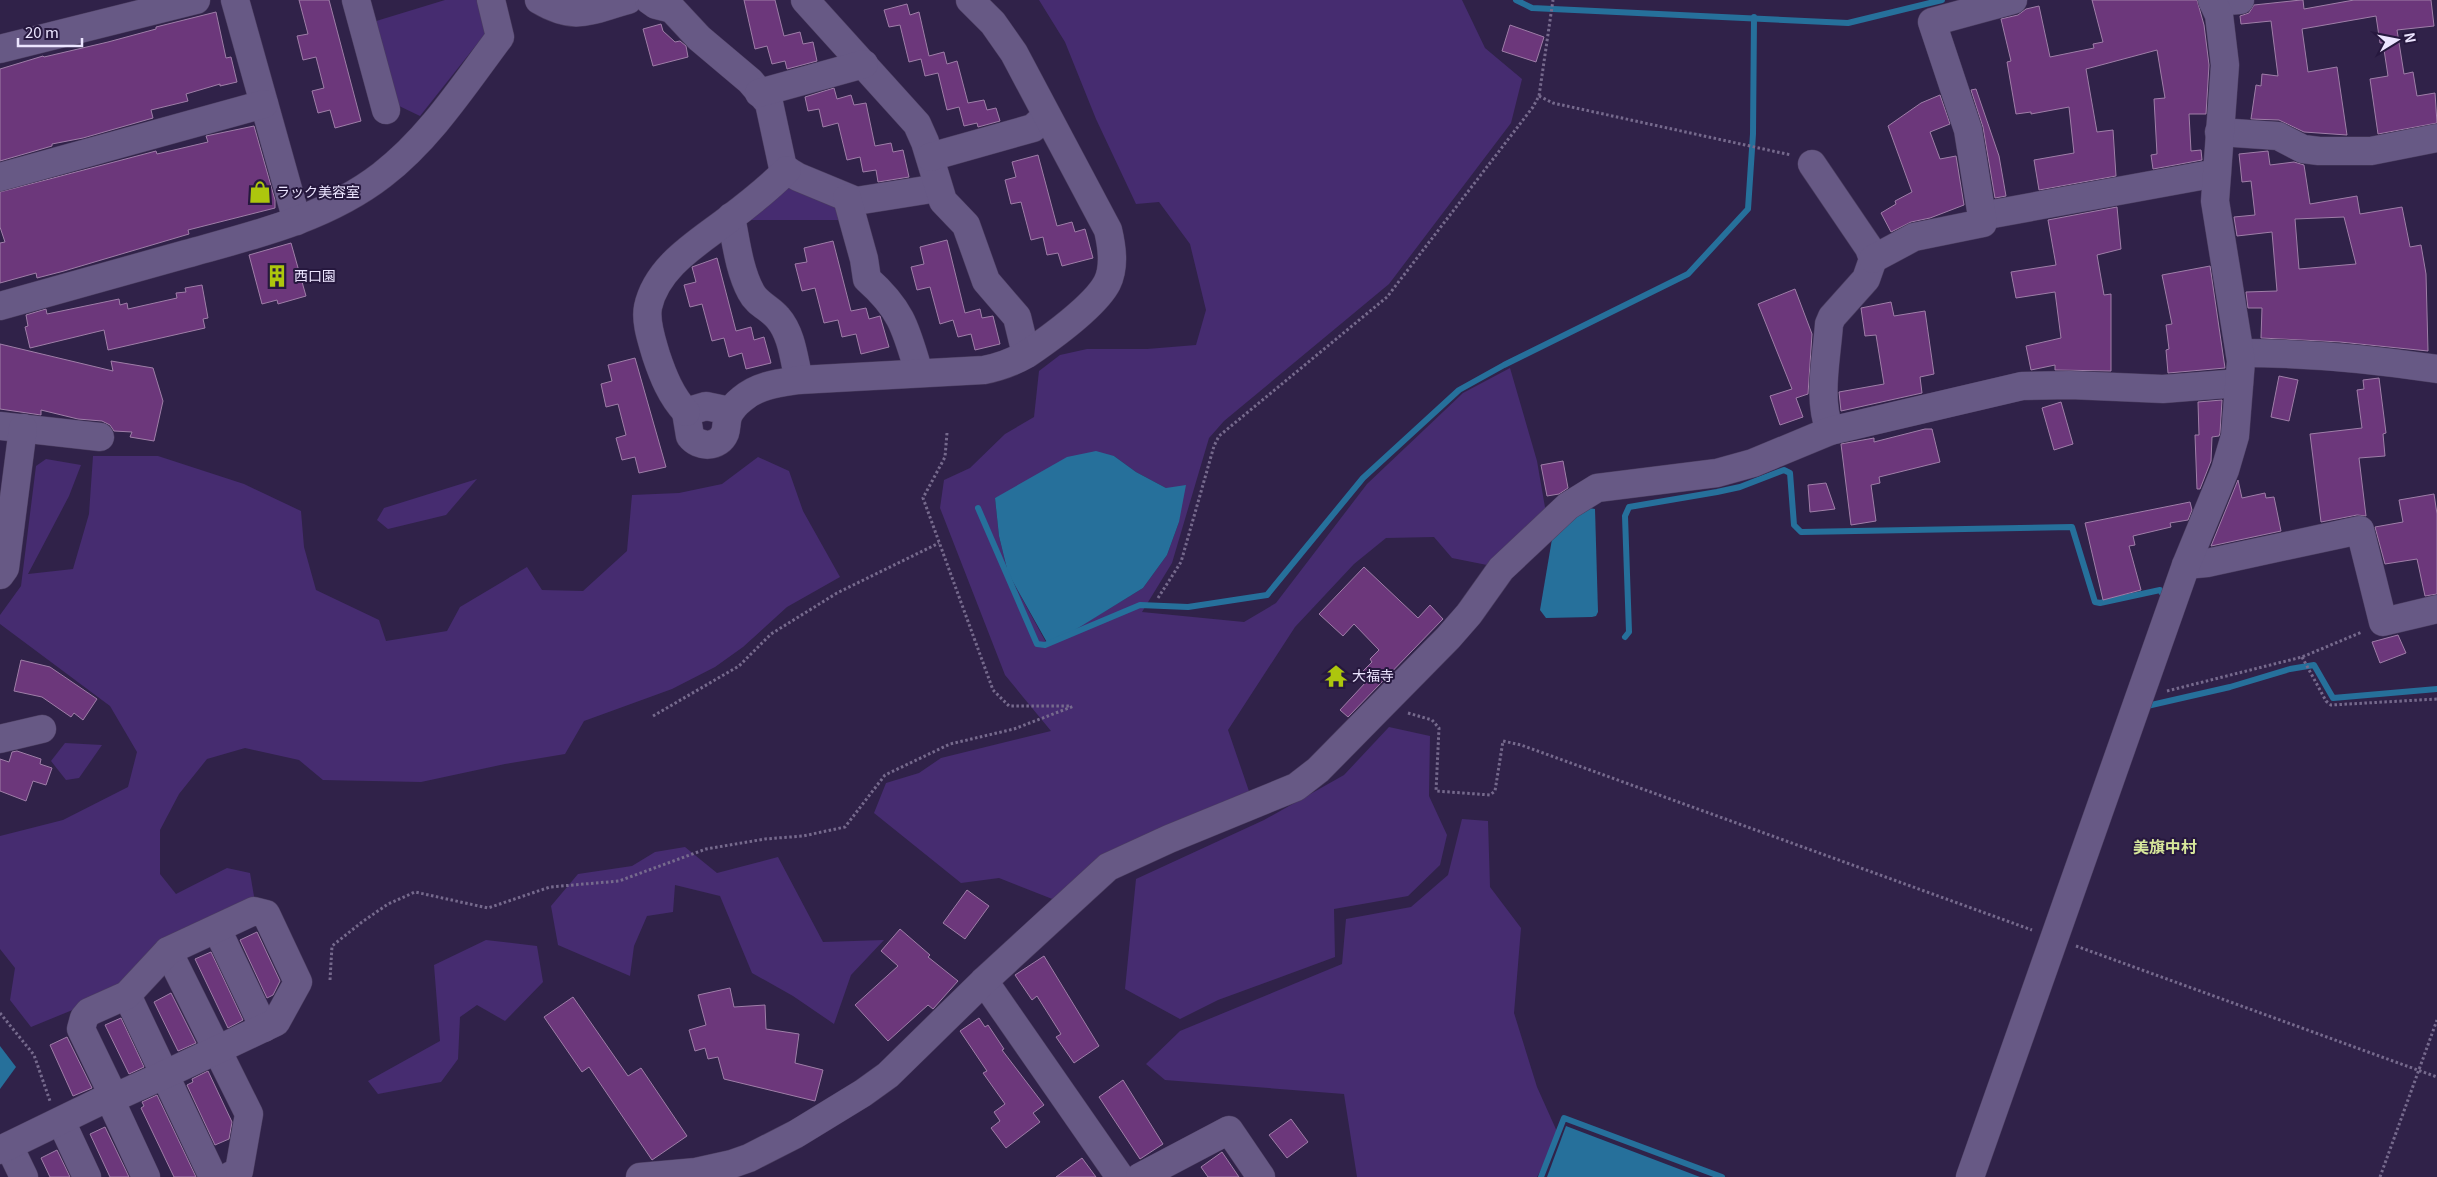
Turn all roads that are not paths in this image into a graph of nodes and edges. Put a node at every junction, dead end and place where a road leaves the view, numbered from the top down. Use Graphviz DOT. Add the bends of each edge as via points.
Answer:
graph roads {
  1 [pos="196,0"];
  2 [pos="235,0"];
  3 [pos="356,0"];
  4 [pos="491,0"];
  5 [pos="539,0"];
  6 [pos="628,0"];
  7 [pos="650,0"];
  8 [pos="805,0"];
  9 [pos="970,0"];
  10 [pos="2013,0"];
  11 [pos="2240,0"];
  12 [pos="2213,1"];
  13 [pos="0,49"];
  14 [pos="864,64"];
  15 [pos="759,93"];
  16 [pos="264,104"];
  17 [pos="386,110"];
  18 [pos="1046,116"];
  19 [pos="2219,132"];
  20 [pos="2437,138"];
  21 [pos="930,157"];
  22 [pos="1812,164"];
  23 [pos="787,170"];
  24 [pos="2217,173"];
  25 [pos="0,177"];
  26 [pos="938,188"];
  27 [pos="847,198"];
  28 [pos="1982,216"];
  29 [pos="731,217"];
  30 [pos="297,221"];
  31 [pos="1873,259"];
  32 [pos="0,306"];
  33 [pos="2240,353"];
  34 [pos="1026,354"];
  35 [pos="2431,365"];
  36 [pos="919,373"];
  37 [pos="799,380"];
  38 [pos="2239,383"];
  39 [pos="733,408"];
  40 [pos="686,412"];
  41 [pos="12,427"];
  42 [pos="1830,431"];
  43 [pos="100,437"];
  44 [pos="2186,565"];
  45 [pos="0,575"];
  46 [pos="2437,609"];
  47 [pos="42,729"];
  48 [pos="0,740"];
  49 [pos="217,929"];
  50 [pos="168,951"];
  51 [pos="984,980"];
  52 [pos="127,995"];
  53 [pos="264,1028"];
  54 [pos="216,1051"];
  55 [pos="166,1074"];
  56 [pos="109,1097"];
  57 [pos="59,1122"];
  58 [pos="5,1148"];
  59 [pos="24,1177"];
  60 [pos="87,1177"];
  61 [pos="146,1177"];
  62 [pos="213,1177"];
  63 [pos="228,1177"];
  64 [pos="640,1177"];
  65 [pos="1120,1177"];
  66 [pos="1140,1177"];
  67 [pos="1261,1177"];
  68 [pos="1970,1177"];
  1 -- 13 [label="street"];
  2 -- 16 [label="street"];
  3 -- 17 [label="street"];
  4 -- 30 [label="street" via="500,37 442,114 383,175 356,194"];
  5 -- 6 [label="street" via="569,13 586,13"];
  7 -- 15 [label="street" via="672,9"];
  8 -- 14 [label="street"];
  9 -- 18 [label="street" via="993,23 1014,53"];
  10 -- 28 [label="street" via="1932,22 1968,130"];
  11 -- 12 [label="street"];
  12 -- 19 [label="street" via="2223,36"];
  14 -- 15 [label="street"];
  14 -- 21 [label="street" via="917,124"];
  15 -- 23 [label="street" via="769,104 783,168"];
  16 -- 25 [label="street"];
  16 -- 30 [label="street"];
  18 -- 21 [label="street" via="1032,128"];
  18 -- 34 [label="street" via="1108,230 1112,265 1108,282 1087,308"];
  19 -- 20 [label="street" via="2278,136 2303,149 2319,151 2371,151"];
  19 -- 24 [label="street"];
  21 -- 26 [label="street"];
  22 -- 31 [label="street" via="1869,248"];
  23 -- 27 [label="street"];
  23 -- 29 [label="street"];
  24 -- 28 [label="street"];
  24 -- 33 [label="street" via="2215,201"];
  26 -- 27 [label="street" via="856,201"];
  26 -- 34 [label="street" via="943,201 966,224 986,281 1017,317"];
  27 -- 36 [label="street" via="864,259 866,279 880,290 900,315"];
  28 -- 31 [label="street" via="1983,222 1914,237"];
  29 -- 37 [label="street" via="750,291 782,324"];
  29 -- 40 [label="street" via="676,260 657,284 648,307 650,333 661,370 676,402"];
  30 -- 32 [label="street"];
  31 -- 42 [label="street" via="1866,279 1829,324 1825,398"];
  33 -- 35 [label="street" via="2280,353"];
  33 -- 38 [label="street"];
  34 -- 36 [label="street" via="984,370"];
  36 -- 37 [label="street"];
  37 -- 39 [label="street" via="757,389"];
  38 -- 42 [label="street" via="2163,389 2022,386"];
  38 -- 44 [label="street" via="2238,418 2231,450"];
  39 -- 40 [label="street" via="725,410 706,406"];
  39 -- 40 [label="street" via="725,434 708,445 690,436"];
  41 -- 43 [label="street"];
  41 -- 45 [label="street" via="5,568"];
  42 -- 51 [label="street" via="1742,467 1699,477 1597,488 1580,497 1500,569 1448,638 1318,770 1296,787 1108,867"];
  44 -- 46 [label="street" via="2360,530 2383,622"];
  44 -- 68 [label="street"];
  47 -- 48 [label="street"];
  49 -- 50 [label="street"];
  49 -- 53 [label="street"];
  49 -- 53 [label="street" via="254,911 266,914 298,982 276,1022"];
  50 -- 52 [label="street"];
  50 -- 54 [label="street"];
  51 -- 64 [label="street" via="888,1075 796,1134 732,1164 696,1172"];
  51 -- 65 [label="street"];
  52 -- 55 [label="street"];
  52 -- 56 [label="street" via="89,1012 81,1029 109,1087"];
  53 -- 54 [label="street"];
  54 -- 55 [label="street"];
  54 -- 63 [label="street" via="249,1114 239,1171"];
  55 -- 56 [label="street"];
  55 -- 62 [label="street"];
  56 -- 57 [label="street"];
  56 -- 61 [label="street"];
  57 -- 58 [label="street"];
  57 -- 60 [label="street"];
  58 -- 59 [label="street"];
  66 -- 67 [label="street" via="1229,1130"];
}
